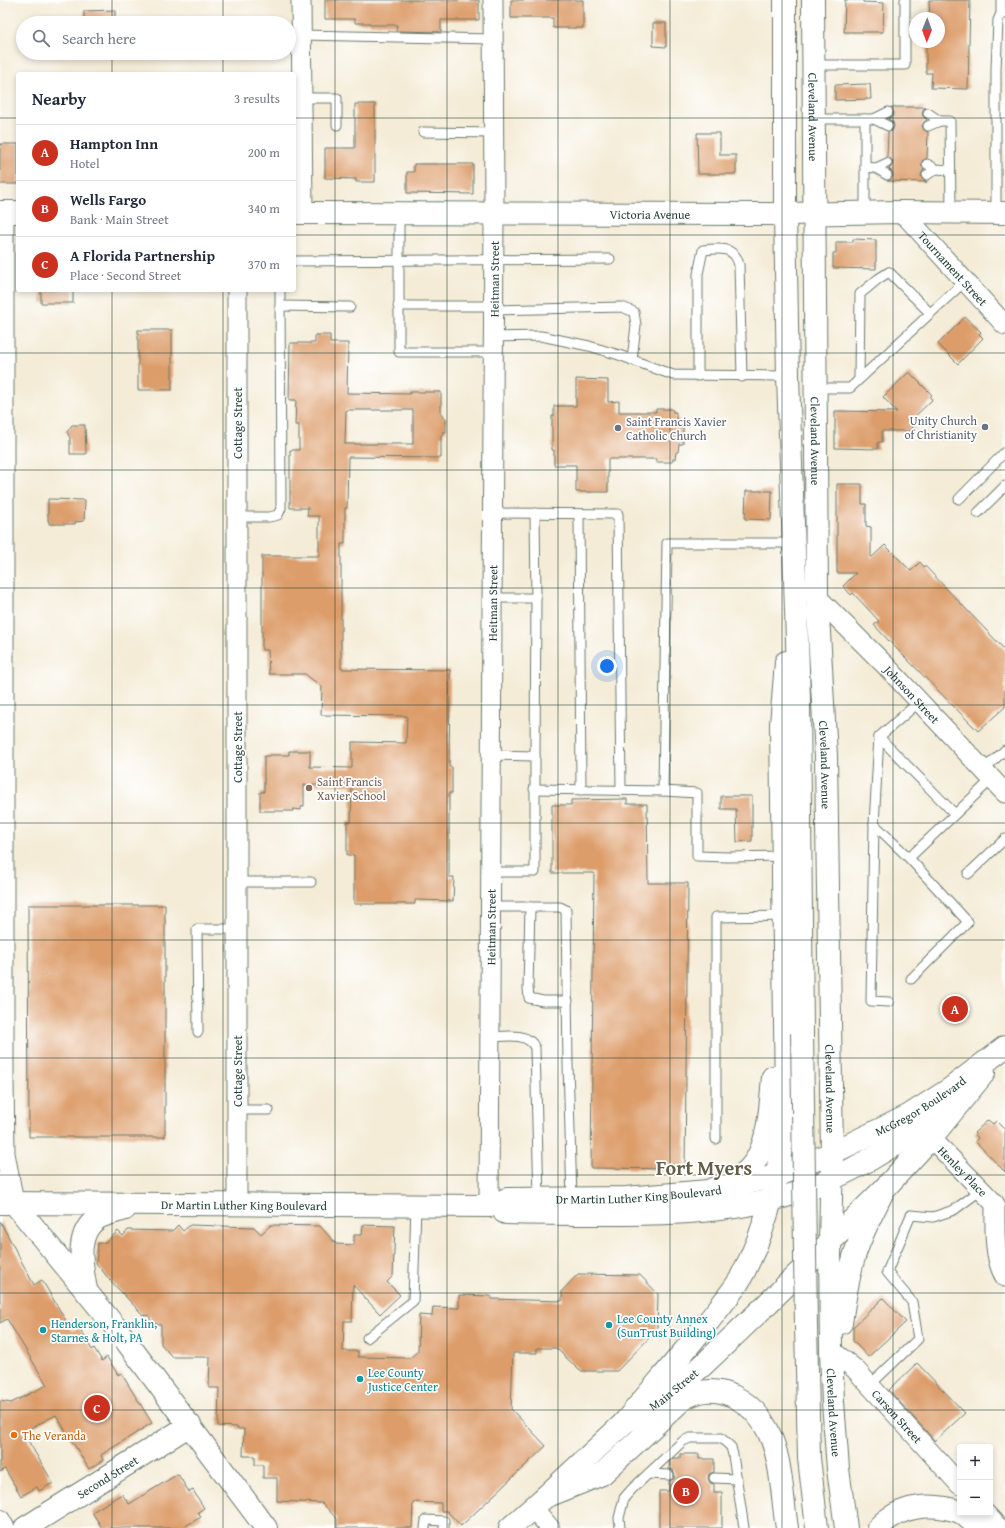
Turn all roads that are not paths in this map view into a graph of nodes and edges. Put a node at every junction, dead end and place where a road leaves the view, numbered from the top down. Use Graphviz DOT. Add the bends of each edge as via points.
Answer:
graph roads {
  1 [pos="301,0"];
  2 [pos="493,0"];
  3 [pos="785,0"];
  4 [pos="813,0"];
  5 [pos="906,0"];
  6 [pos="1001,0"];
  7 [pos="1003,14"];
  8 [pos="301,35"];
  9 [pos="494,39"];
  10 [pos="1005,62"];
  11 [pos="813,65"];
  12 [pos="996,69"];
  13 [pos="1001,94"];
  14 [pos="302,98"];
  15 [pos="888,112"];
  16 [pos="928,113"];
  17 [pos="814,119"];
  18 [pos="869,119"];
  19 [pos="940,121"];
  20 [pos="337,125"];
  21 [pos="888,126"];
  22 [pos="928,126"];
  23 [pos="423,132"];
  24 [pos="494,133"];
  25 [pos="887,163"];
  26 [pos="927,164"];
  27 [pos="865,168"];
  28 [pos="876,168"];
  29 [pos="936,169"];
  30 [pos="950,170"];
  31 [pos="887,175"];
  32 [pos="927,175"];
  33 [pos="7,212"];
  34 [pos="299,212"];
  35 [pos="902,212"];
  36 [pos="951,212"];
  37 [pos="399,213"];
  38 [pos="865,213"];
  39 [pos="1001,213"];
  40 [pos="494,214"];
  41 [pos="785,214"];
  42 [pos="814,214"];
  43 [pos="610,259"];
  44 [pos="398,260"];
  45 [pos="494,260"];
  46 [pos="296,261"];
  47 [pos="964,282"];
  48 [pos="237,292"];
  49 [pos="280,292"];
  50 [pos="280,306"];
  51 [pos="398,306"];
  52 [pos="350,307"];
  53 [pos="493,308"];
  54 [pos="930,313"];
  55 [pos="1005,325"];
  56 [pos="493,344"];
  57 [pos="632,360"];
  58 [pos="698,376"];
  59 [pos="788,376"];
  60 [pos="742,377"];
  61 [pos="859,379"];
  62 [pos="816,388"];
  63 [pos="1005,452"];
  64 [pos="1005,486"];
  65 [pos="959,499"];
  66 [pos="492,513"];
  67 [pos="535,513"];
  68 [pos="978,513"];
  69 [pos="580,514"];
  70 [pos="237,517"];
  71 [pos="794,543"];
  72 [pos="794,582"];
  73 [pos="817,597"];
  74 [pos="492,598"];
  75 [pos="536,598"];
  76 [pos="919,702"];
  77 [pos="879,737"];
  78 [pos="1005,750"];
  79 [pos="491,755"];
  80 [pos="535,756"];
  81 [pos="988,775"];
  82 [pos="534,790"];
  83 [pos="581,790"];
  84 [pos="621,790"];
  85 [pos="663,791"];
  86 [pos="1005,793"];
  87 [pos="955,814"];
  88 [pos="874,824"];
  89 [pos="1005,839"];
  90 [pos="782,856"];
  91 [pos="909,858"];
  92 [pos="490,872"];
  93 [pos="968,874"];
  94 [pos="237,882"];
  95 [pos="311,882"];
  96 [pos="490,907"];
  97 [pos="530,907"];
  98 [pos="783,916"];
  99 [pos="2,929"];
  100 [pos="237,929"];
  101 [pos="783,946"];
  102 [pos="911,979"];
  103 [pos="568,1001"];
  104 [pos="889,1002"];
  105 [pos="2,1014"];
  106 [pos="198,1032"];
  107 [pos="489,1037"];
  108 [pos="1004,1049"];
  109 [pos="964,1098"];
  110 [pos="237,1110"];
  111 [pos="269,1110"];
  112 [pos="931,1138"];
  113 [pos="716,1139"];
  114 [pos="832,1153"];
  115 [pos="778,1175"];
  116 [pos="831,1178"];
  117 [pos="0,1184"];
  118 [pos="884,1189"];
  119 [pos="981,1190"];
  120 [pos="708,1191"];
  121 [pos="794,1194"];
  122 [pos="539,1198"];
  123 [pos="572,1199"];
  124 [pos="770,1200"];
  125 [pos="7,1203"];
  126 [pos="139,1204"];
  127 [pos="1000,1204"];
  128 [pos="237,1205"];
  129 [pos="416,1206"];
  130 [pos="489,1206"];
  131 [pos="831,1217"];
  132 [pos="759,1240"];
  133 [pos="830,1243"];
  134 [pos="1005,1277"];
  135 [pos="86,1291"];
  136 [pos="367,1338"];
  137 [pos="831,1350"];
  138 [pos="702,1366"];
  139 [pos="870,1385"];
  140 [pos="624,1423"];
  141 [pos="190,1425"];
  142 [pos="648,1474"];
  143 [pos="669,1475"];
  144 [pos="714,1478"];
  145 [pos="737,1479"];
  146 [pos="957,1482"];
  147 [pos="539,1503"];
  148 [pos="957,1511"];
  149 [pos="966,1516"];
  150 [pos="988,1516"];
  151 [pos="0,1519"];
  152 [pos="5,1528"];
  153 [pos="25,1528"];
  154 [pos="266,1528"];
  155 [pos="425,1528"];
  156 [pos="444,1528"];
  157 [pos="510,1528"];
  158 [pos="550,1528"];
  159 [pos="620,1528"];
  160 [pos="744,1528"];
  161 [pos="787,1528"];
  162 [pos="817,1528"];
  163 [pos="846,1528"];
  164 [pos="878,1528"];
  165 [pos="980,1528"];
  166 [pos="999,1528"];
  1 -- 8 [label="street"];
  2 -- 9 [label="street, Heitman Street"];
  3 -- 41 [label="main road, Cleveland Avenue"];
  4 -- 11 [label="main road, Cleveland Avenue"];
  5 -- 11 [label="lane" via="905,65"];
  6 -- 7 [label="lane"];
  7 -- 12 [label="lane" via="998,20"];
  8 -- 9 [label="lane"];
  8 -- 14 [label="street"];
  9 -- 24 [label="street, Heitman Street"];
  10 -- 12 [label="lane"];
  11 -- 17 [label="main road, Cleveland Avenue"];
  12 -- 13 [label="lane"];
  13 -- 39 [label="lane"];
  14 -- 20 [label="lane" via="337,98"];
  14 -- 34 [label="street"];
  15 -- 18 [label="lane"];
  16 -- 19 [label="lane"];
  17 -- 18 [label="lane"];
  17 -- 42 [label="main road, Cleveland Avenue"];
  18 -- 21 [label="lane"];
  18 -- 27 [label="lane"];
  19 -- 22 [label="lane"];
  19 -- 30 [label="lane" via="950,122"];
  23 -- 24 [label="lane"];
  24 -- 40 [label="street, Heitman Street"];
  25 -- 28 [label="lane"];
  26 -- 29 [label="lane"];
  27 -- 28 [label="lane"];
  27 -- 38 [label="lane"];
  28 -- 31 [label="lane"];
  29 -- 30 [label="lane"];
  29 -- 32 [label="lane"];
  30 -- 36 [label="lane"];
  33 -- 99 [label="street"];
  34 -- 37 [label="main road, Victoria Avenue"];
  35 -- 36 [label="main road, Victoria Avenue"];
  35 -- 38 [label="main road, Victoria Avenue"];
  35 -- 47 [label="street, Tournament Street"];
  36 -- 39 [label="main road, Victoria Avenue"];
  37 -- 40 [label="main road, Victoria Avenue"];
  37 -- 44 [label="lane"];
  38 -- 42 [label="main road, Victoria Avenue"];
  40 -- 41 [label="main road, Victoria Avenue"];
  40 -- 45 [label="street, Heitman Street"];
  41 -- 42 [label="main road, Victoria Avenue"];
  41 -- 59 [label="main road, Cleveland Avenue"];
  42 -- 62 [label="main road, Cleveland Avenue"];
  43 -- 45 [label="lane"];
  44 -- 45 [label="lane"];
  44 -- 46 [label="lane"];
  44 -- 51 [label="lane"];
  45 -- 53 [label="street, Heitman Street"];
  47 -- 54 [label="lane"];
  47 -- 55 [label="street, Tournament Street"];
  48 -- 70 [label="street, Cottage Street"];
  49 -- 50 [label="lane"];
  50 -- 52 [label="lane"];
  50 -- 70 [label="lane" via="281,508 278,515 269,517"];
  51 -- 53 [label="lane"];
  51 -- 56 [label="lane" via="399,352"];
  53 -- 56 [label="street, Heitman Street"];
  53 -- 57 [label="lane" via="622,307 634,312 636,325"];
  54 -- 61 [label="lane"];
  54 -- 61 [label="lane" via="889,272 860,294"];
  56 -- 57 [label="lane" via="541,336 589,346"];
  56 -- 66 [label="street, Heitman Street"];
  57 -- 58 [label="lane" via="673,375"];
  58 -- 60 [label="lane"];
  58 -- 60 [label="lane" via="698,274 703,250 719,248 733,252 738,258"];
  59 -- 60 [label="lane"];
  59 -- 71 [label="main road, Cleveland Avenue"];
  61 -- 62 [label="lane" via="850,388"];
  62 -- 73 [label="main road, Cleveland Avenue"];
  63 -- 65 [label="lane"];
  64 -- 68 [label="lane"];
  66 -- 67 [label="lane"];
  66 -- 74 [label="street, Heitman Street"];
  67 -- 69 [label="lane"];
  67 -- 75 [label="lane"];
  69 -- 83 [label="lane"];
  69 -- 84 [label="lane" via="618,514"];
  70 -- 94 [label="street, Cottage Street"];
  71 -- 72 [label="main road, Cleveland Avenue"];
  71 -- 85 [label="lane" via="667,543"];
  72 -- 90 [label="main road" via="783,688"];
  72 -- 162 [label="main road, Cleveland Avenue, bridge" via="799,707 809,1458"];
  73 -- 76 [label="street, Johnson Street"];
  73 -- 114 [label="main road, Cleveland Avenue" via="826,756"];
  74 -- 75 [label="lane"];
  74 -- 79 [label="street, Heitman Street"];
  75 -- 80 [label="lane"];
  76 -- 77 [label="lane"];
  76 -- 81 [label="street, Johnson Street"];
  77 -- 87 [label="lane"];
  77 -- 88 [label="lane"];
  78 -- 81 [label="lane"];
  79 -- 80 [label="lane"];
  79 -- 92 [label="street, Heitman Street"];
  80 -- 82 [label="lane"];
  81 -- 86 [label="street, Johnson Street"];
  81 -- 87 [label="lane"];
  82 -- 83 [label="lane"];
  82 -- 92 [label="lane" via="535,872"];
  83 -- 84 [label="lane"];
  84 -- 85 [label="lane"];
  85 -- 90 [label="lane" via="697,793 697,856"];
  87 -- 91 [label="lane"];
  88 -- 91 [label="lane"];
  88 -- 104 [label="lane" via="871,1001"];
  89 -- 93 [label="lane"];
  90 -- 98 [label="main road"];
  91 -- 102 [label="lane" via="968,922"];
  92 -- 96 [label="street, Heitman Street"];
  94 -- 95 [label="lane"];
  94 -- 100 [label="street, Cottage Street"];
  96 -- 97 [label="lane"];
  96 -- 107 [label="street, Heitman Street"];
  97 -- 103 [label="lane" via="560,907 566,910"];
  97 -- 103 [label="lane" via="529,998"];
  98 -- 101 [label="main road"];
  98 -- 113 [label="lane" via="716,917"];
  99 -- 105 [label="street"];
  100 -- 106 [label="lane" via="197,929"];
  100 -- 110 [label="street, Cottage Street"];
  101 -- 115 [label="main road" via="786,1097"];
  101 -- 120 [label="main road" via="776,991 774,1069 766,1136 757,1159 742,1175"];
  103 -- 123 [label="lane"];
  105 -- 125 [label="street"];
  107 -- 122 [label="lane" via="522,1036 533,1043 535,1048"];
  107 -- 130 [label="street, Heitman Street"];
  108 -- 109 [label="main road, McGregor Boulevard"];
  108 -- 114 [label="main road, McGregor Boulevard" via="908,1116"];
  109 -- 112 [label="main road, McGregor Boulevard"];
  109 -- 116 [label="main road, McGregor Boulevard" via="896,1145"];
  110 -- 111 [label="lane"];
  110 -- 128 [label="street, Cottage Street"];
  112 -- 118 [label="main road, McGregor Boulevard"];
  112 -- 119 [label="street, Henley Place"];
  114 -- 115 [label="main road, Dr Martin Luther King Boulevard"];
  114 -- 116 [label="main road, Cleveland Avenue"];
  114 -- 121 [label="main road"];
  115 -- 120 [label="main road, Dr Martin Luther King Boulevard"];
  115 -- 124 [label="main road"];
  116 -- 121 [label="main road, Dr Martin Luther King Boulevard"];
  116 -- 131 [label="main road, Cleveland Avenue"];
  117 -- 125 [label="main road"];
  118 -- 133 [label="main road, McGregor Boulevard"];
  118 -- 137 [label="main road" via="854,1256 838,1337"];
  119 -- 127 [label="street, Henley Place"];
  119 -- 139 [label="lane" via="954,1210 933,1216 910,1214 887,1272 912,1302 918,1339"];
  120 -- 123 [label="main road, Dr Martin Luther King Boulevard" via="626,1198"];
  121 -- 124 [label="main road, Dr Martin Luther King Boulevard"];
  121 -- 132 [label="main road" via="773,1218"];
  122 -- 123 [label="main road, Dr Martin Luther King Boulevard"];
  122 -- 130 [label="main road, Dr Martin Luther King Boulevard" via="508,1199"];
  124 -- 130 [label="main road, Dr Martin Luther King Boulevard" via="729,1208 643,1214 506,1213"];
  124 -- 132 [label="main road"];
  125 -- 126 [label="main road, Dr Martin Luther King Boulevard"];
  125 -- 135 [label="main road"];
  126 -- 128 [label="main road, Dr Martin Luther King Boulevard"];
  126 -- 135 [label="main road" via="99,1218 90,1225 82,1246 81,1263"];
  127 -- 134 [label="street, Henley Place" via="996,1238 1000,1269"];
  128 -- 129 [label="main road, Dr Martin Luther King Boulevard"];
  129 -- 130 [label="main road, Dr Martin Luther King Boulevard"];
  129 -- 136 [label="lane" via="413,1300"];
  131 -- 133 [label="main road, Cleveland Avenue"];
  131 -- 138 [label="main road" via="819,1236 714,1338"];
  132 -- 140 [label="main road" via="738,1282"];
  133 -- 137 [label="main road, Cleveland Avenue"];
  133 -- 138 [label="main road, Main Street"];
  135 -- 141 [label="main road"];
  137 -- 139 [label="street, Carson Street"];
  137 -- 163 [label="main road, Cleveland Avenue" via="832,1402"];
  138 -- 140 [label="main road, Main Street" via="659,1401"];
  139 -- 146 [label="street, Carson Street"];
  140 -- 147 [label="main road, Main Street"];
  141 -- 153 [label="main road, Second Street"];
  141 -- 154 [label="main road"];
  142 -- 143 [label="lane"];
  142 -- 145 [label="lane" via="683,1441 690,1438 721,1438 731,1447"];
  142 -- 159 [label="lane" via="624,1498 619,1518"];
  144 -- 145 [label="lane"];
  145 -- 160 [label="lane"];
  147 -- 157 [label="main road, Main Street"];
  147 -- 158 [label="street"];
  147 -- 161 [label="main road" via="602,1474 683,1399 704,1390 715,1390 732,1396 752,1408 770,1433 777,1456"];
  148 -- 164 [label="main road" via="946,1507 918,1507 902,1511 885,1520"];
  149 -- 165 [label="main road"];
  150 -- 166 [label="street"];
  151 -- 152 [label="street"];
  155 -- 156 [label="lane" via="426,1520 444,1521"];
}
